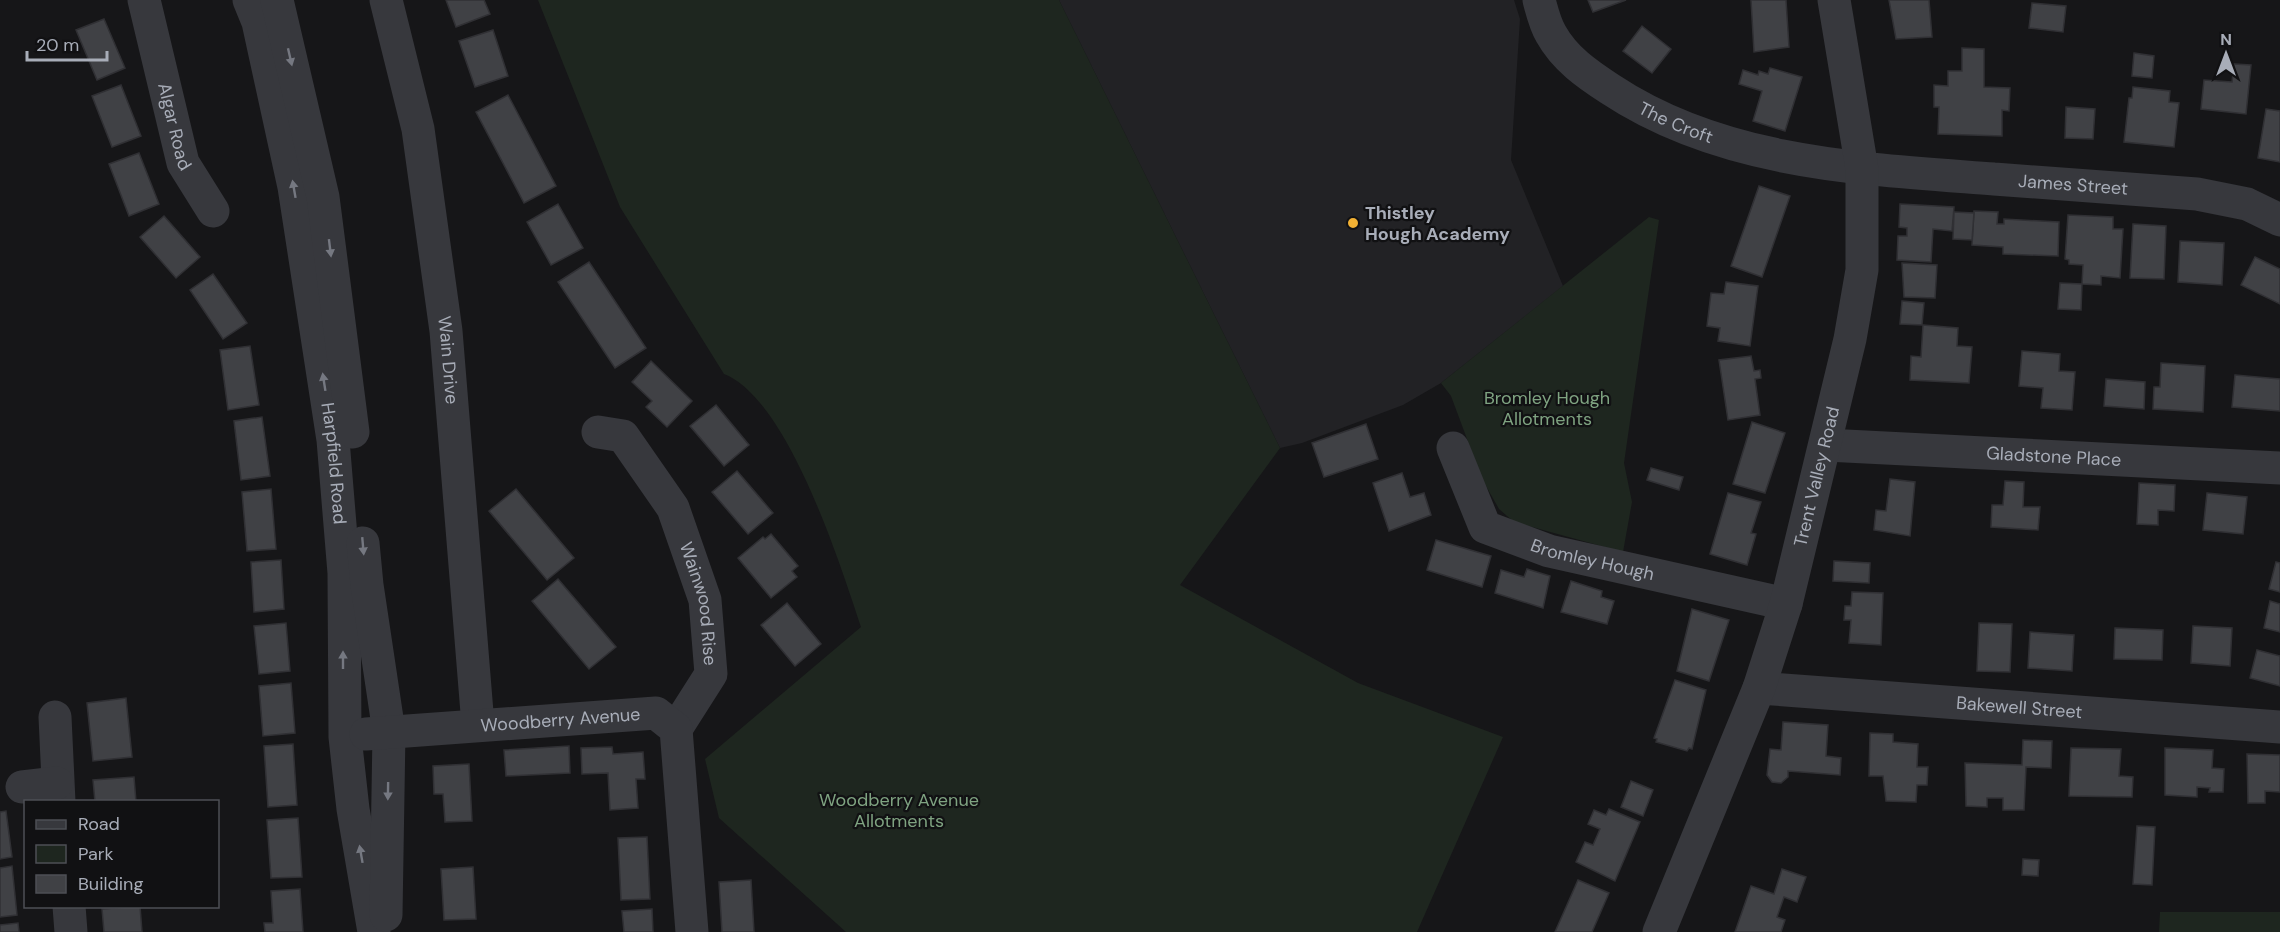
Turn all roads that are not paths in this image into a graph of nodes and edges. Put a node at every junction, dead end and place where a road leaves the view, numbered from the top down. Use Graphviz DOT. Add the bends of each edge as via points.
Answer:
graph roads {
  1 [pos="144,0"];
  2 [pos="249,0"];
  3 [pos="276,0"];
  4 [pos="386,0"];
  5 [pos="1539,0"];
  6 [pos="1834,0"];
  7 [pos="1862,169"];
  8 [pos="213,211"];
  9 [pos="2280,220"];
  10 [pos="598,432"];
  11 [pos="1826,446"];
  12 [pos="1453,448"];
  13 [pos="2280,468"];
  14 [pos="1786,604"];
  15 [pos="1759,688"];
  16 [pos="55,717"];
  17 [pos="478,725"];
  18 [pos="2280,727"];
  19 [pos="676,729"];
  20 [pos="389,732"];
  21 [pos="345,736"];
  22 [pos="22,788"];
  23 [pos="58,792"];
  24 [pos="69,908"];
  25 [pos="71,932"];
  26 [pos="374,932"];
  27 [pos="386,932"];
  28 [pos="692,932"];
  29 [pos="1659,932"];
  1 -- 8 [label="street, Algar Road" via="183,163"];
  21 -- 2 [label="street, Harpfield Road, one-way" via="344,573 333,440 294,187 258,22"];
  3 -- 20 [label="street, Harpfield Road, one-way" via="324,197 353,425 367,585"];
  4 -- 17 [label="street, Wain Drive" via="418,129 446,331"];
  5 -- 7 [label="street, The Croft" via="1550,33 1564,53 1583,72 1631,104 1680,126 1753,150"];
  6 -- 7 [label="street, Trent Valley Road"];
  7 -- 9 [label="street, James Street" via="2198,194 2247,204"];
  7 -- 11 [label="street, Trent Valley Road" via="1862,270"];
  10 -- 19 [label="street, Wainwood Rise" via="623,436 673,508 705,600 711,675"];
  11 -- 13 [label="street, Gladstone Place"];
  11 -- 14 [label="street, Trent Valley Road"];
  12 -- 14 [label="street, Bromley Hough" via="1485,527 1549,551"];
  14 -- 15 [label="street, Trent Valley Road"];
  15 -- 18 [label="street, Bakewell Street"];
  15 -- 29 [label="street, Trent Valley Road"];
  16 -- 23 [label="street"];
  17 -- 19 [label="street, Woodberry Avenue" via="656,713"];
  17 -- 20 [label="street, Woodberry Avenue"];
  19 -- 28 [label="street"];
  20 -- 21 [label="street, Woodberry Avenue"];
  20 -- 27 [label="street, Harpfield Road, one-way"];
  26 -- 21 [label="street, Harpfield Road, one-way"];
  22 -- 23 [label="street"];
  24 -- 25 [label="street"];
}
